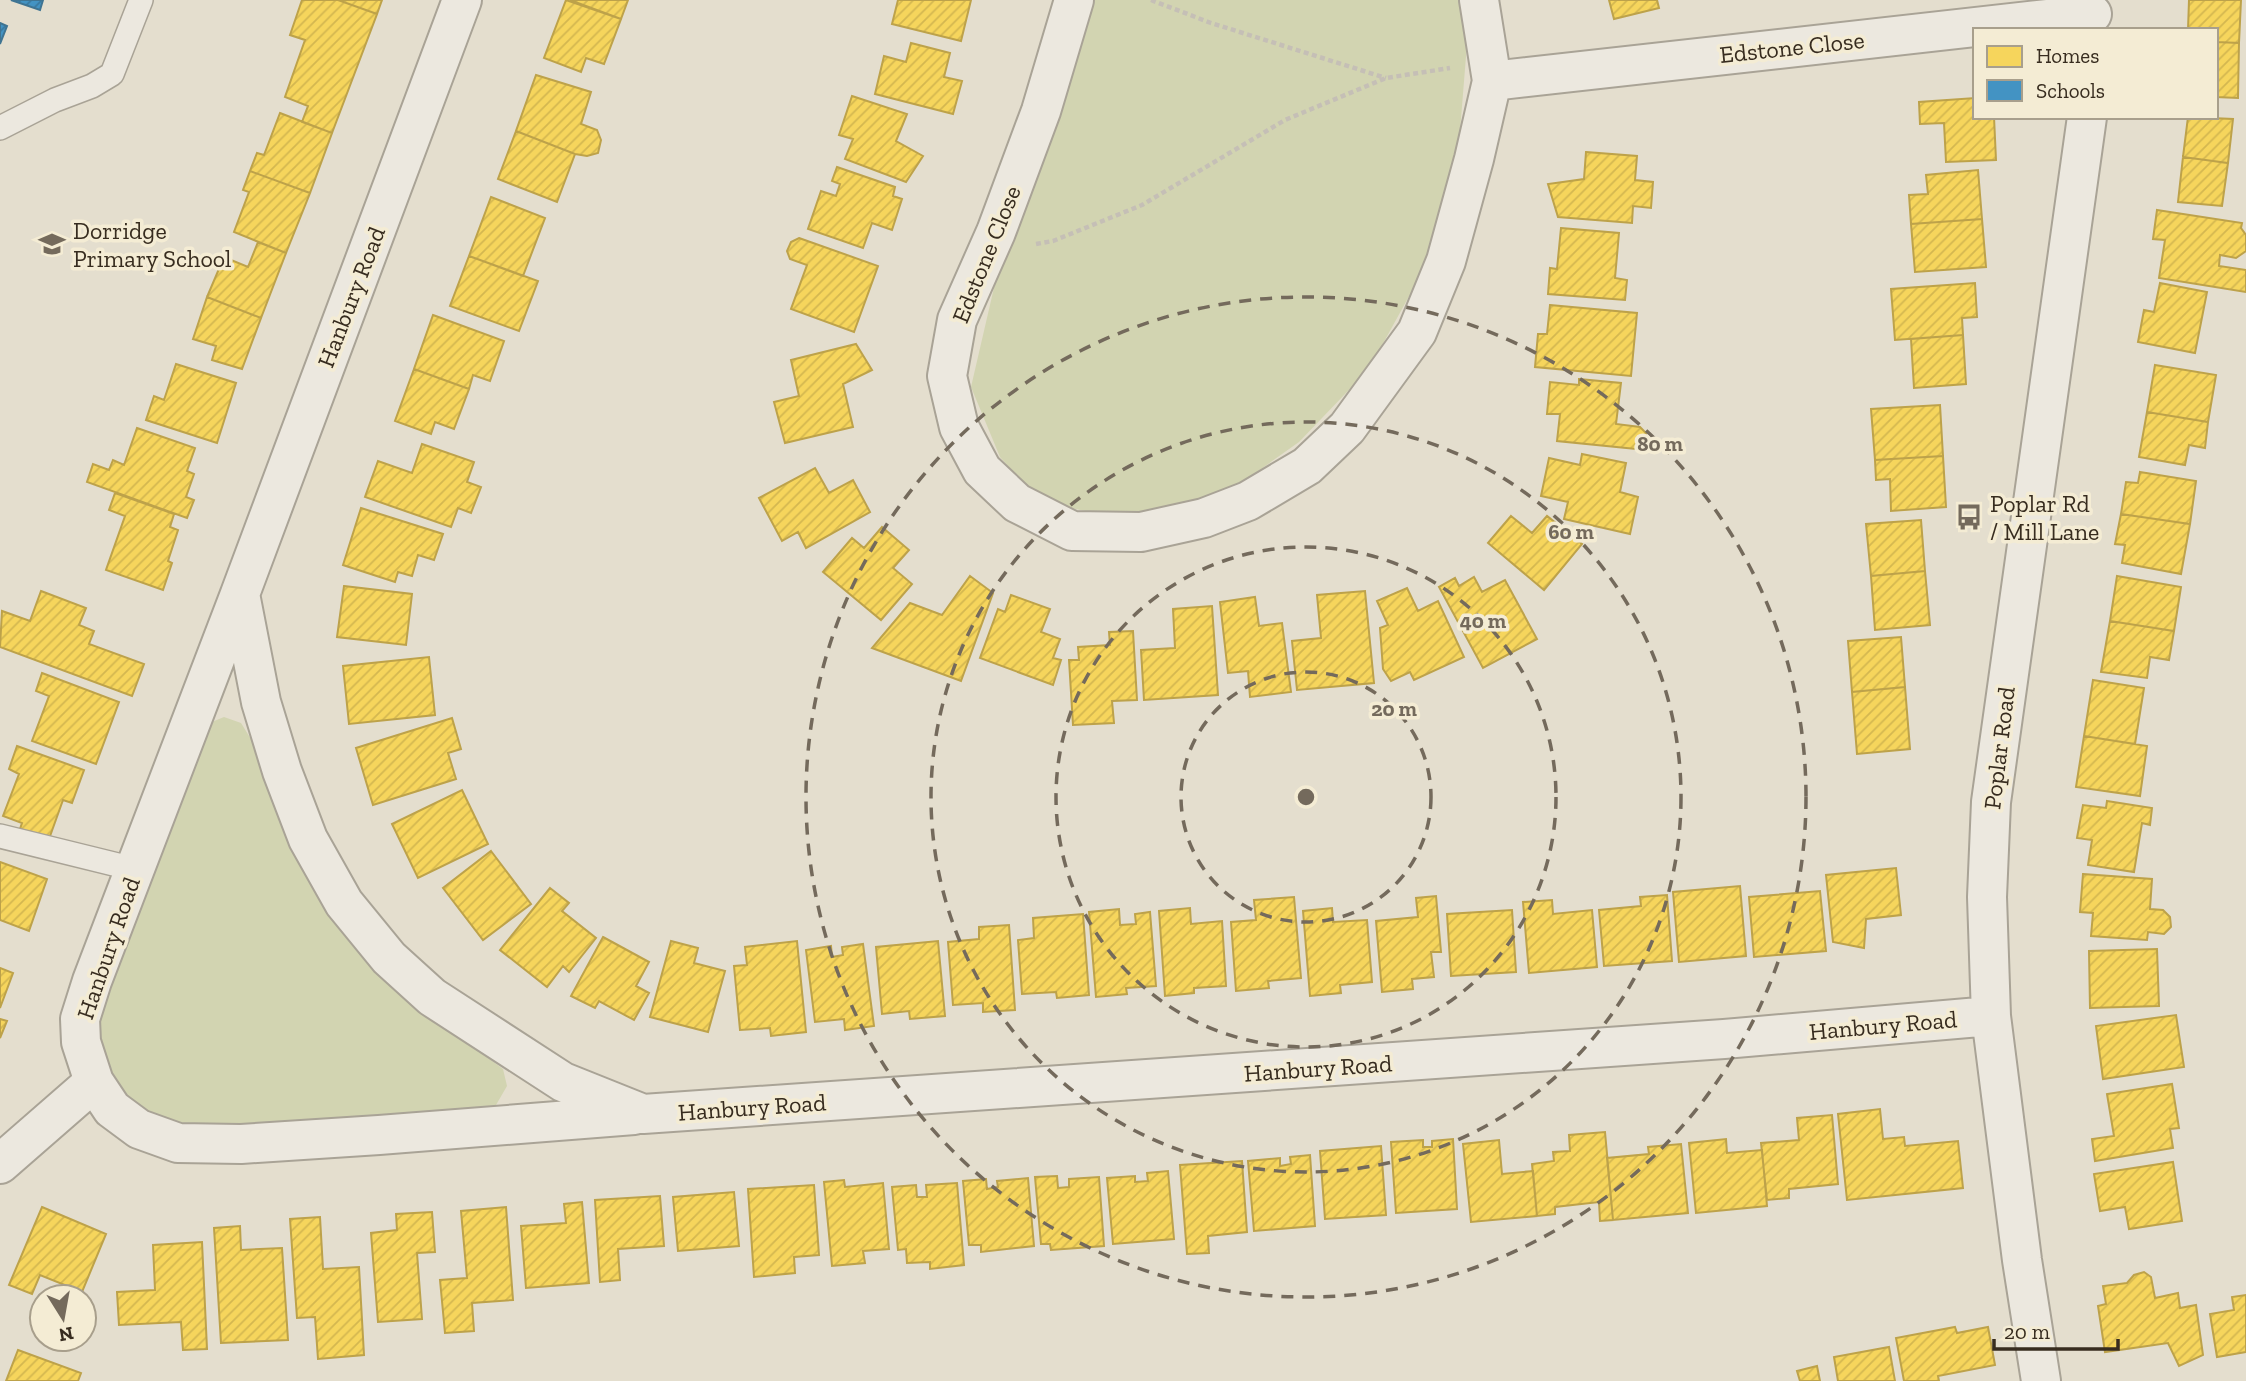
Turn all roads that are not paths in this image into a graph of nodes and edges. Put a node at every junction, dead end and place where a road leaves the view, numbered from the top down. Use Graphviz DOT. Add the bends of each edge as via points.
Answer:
graph roads {
  1 [pos="141,0"];
  2 [pos="461,0"];
  3 [pos="1074,0"];
  4 [pos="1479,0"];
  5 [pos="2092,15"];
  6 [pos="1490,71"];
  7 [pos="2087,119"];
  8 [pos="0,128"];
  9 [pos="240,594"];
  10 [pos="0,836"];
  11 [pos="134,869"];
  12 [pos="1991,1016"];
  13 [pos="94,1082"];
  14 [pos="643,1114"];
  15 [pos="0,1164"];
  16 [pos="2041,1381"];
  1 -- 8 [label="lane" via="112,74"];
  2 -- 9 [label="street, Hanbury Road"];
  3 -- 6 [label="street, Edstone Close" via="1041,111 957,320 947,376 959,426 982,470 1017,503 1072,531 1141,532 1204,519 1248,501 1307,466 1347,428 1417,332 1446,261 1474,159"];
  4 -- 6 [label="street, Edstone Close"];
  5 -- 6 [label="street, Edstone Close"];
  7 -- 12 [label="street, Poplar Road" via="1991,802 1986,897"];
  9 -- 11 [label="street, Hanbury Road"];
  9 -- 14 [label="street, Hanbury Road" via="261,702 282,771 308,839 344,903 389,958 432,998 563,1082"];
  10 -- 11 [label="lane"];
  11 -- 13 [label="street, Hanbury Road" via="80,1019 81,1042"];
  12 -- 14 [label="street, Hanbury Road" via="1724,1039"];
  12 -- 16 [label="street, Poplar Road"];
  13 -- 14 [label="street, Hanbury Road" via="112,1109 139,1129 177,1143 241,1144"];
  13 -- 15 [label="street"];
}
